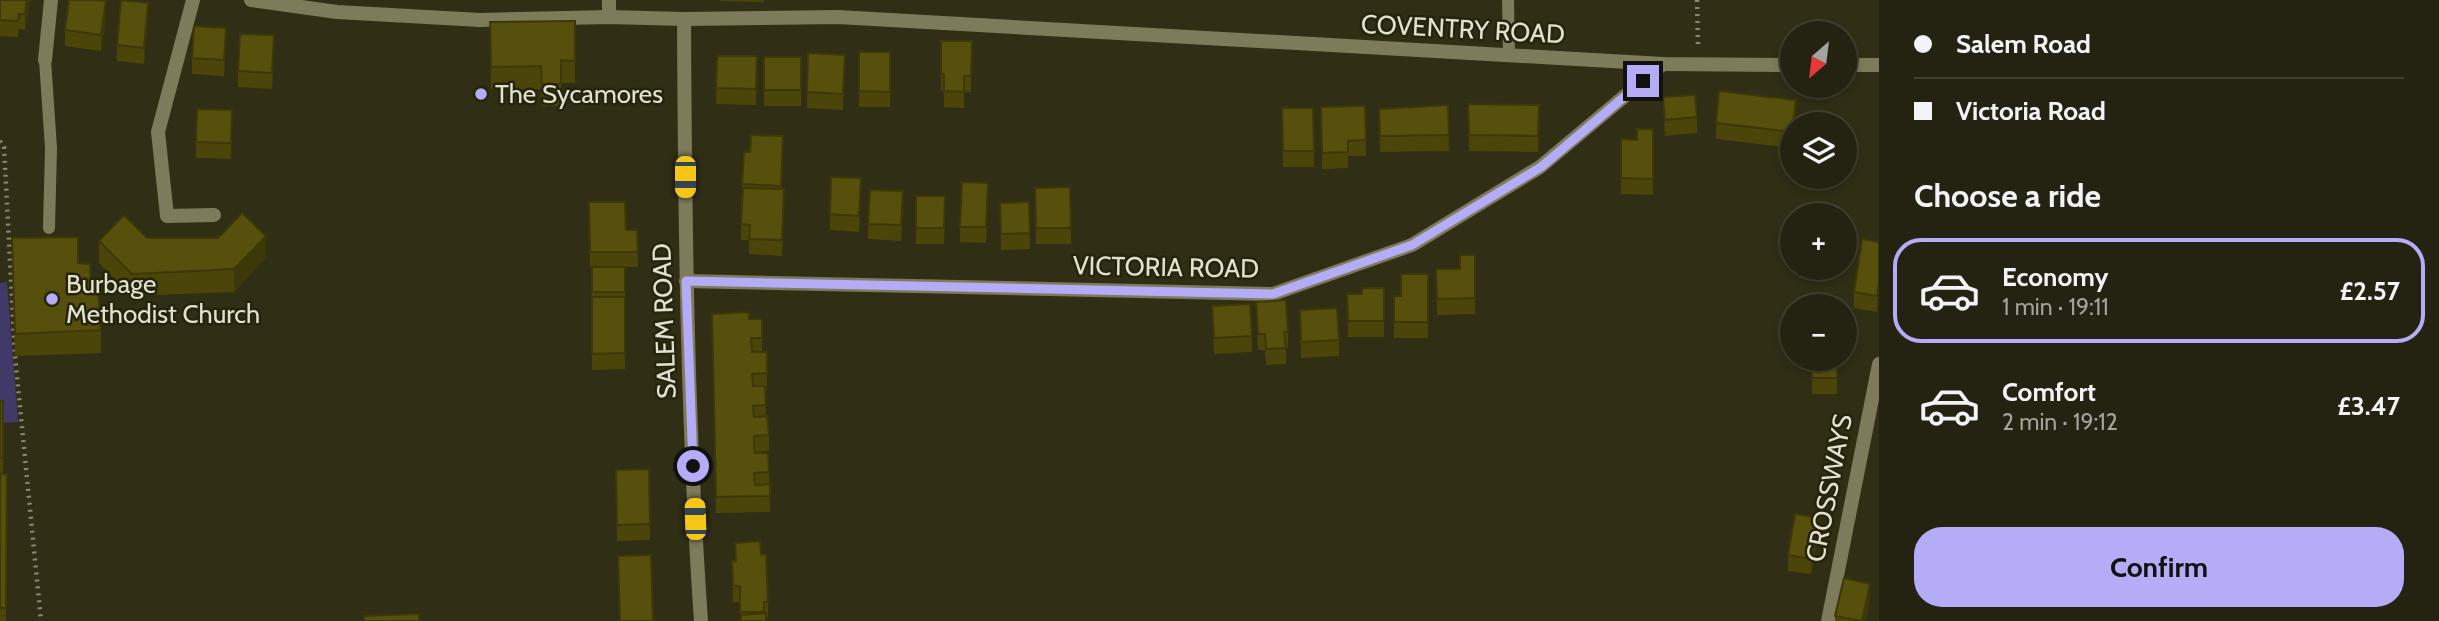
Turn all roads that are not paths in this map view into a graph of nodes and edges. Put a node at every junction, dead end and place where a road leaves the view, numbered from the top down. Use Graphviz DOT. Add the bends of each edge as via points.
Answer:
graph roads {
  1 [pos="51,0"];
  2 [pos="193,0"];
  3 [pos="251,0"];
  4 [pos="609,0"];
  5 [pos="1508,0"];
  6 [pos="609,17"];
  7 [pos="684,19"];
  8 [pos="1509,56"];
  9 [pos="45,60"];
  10 [pos="1663,64"];
  11 [pos="1780,65"];
  12 [pos="1857,65"];
  13 [pos="1879,65"];
  14 [pos="214,215"];
  15 [pos="49,228"];
  16 [pos="686,281"];
  17 [pos="1879,364"];
  18 [pos="702,621"];
  19 [pos="1828,621"];
  1 -- 9 [label="street"];
  2 -- 14 [label="street" via="158,132 167,216"];
  3 -- 6 [label="street, COVENTRY ROAD" via="337,12 480,20"];
  4 -- 6 [label="street"];
  5 -- 8 [label="lane"];
  6 -- 7 [label="street, COVENTRY ROAD"];
  7 -- 8 [label="street, COVENTRY ROAD" via="838,17"];
  7 -- 16 [label="street, SALEM ROAD"];
  8 -- 10 [label="street, COVENTRY ROAD"];
  9 -- 15 [label="lane" via="51,148"];
  10 -- 11 [label="street, COVENTRY ROAD"];
  10 -- 16 [label="street, VICTORIA ROAD" via="1541,167 1412,245 1273,294"];
  12 -- 13 [label="street"];
  16 -- 18 [label="street, SALEM ROAD"];
  17 -- 19 [label="street, CROSSWAYS"];
}
